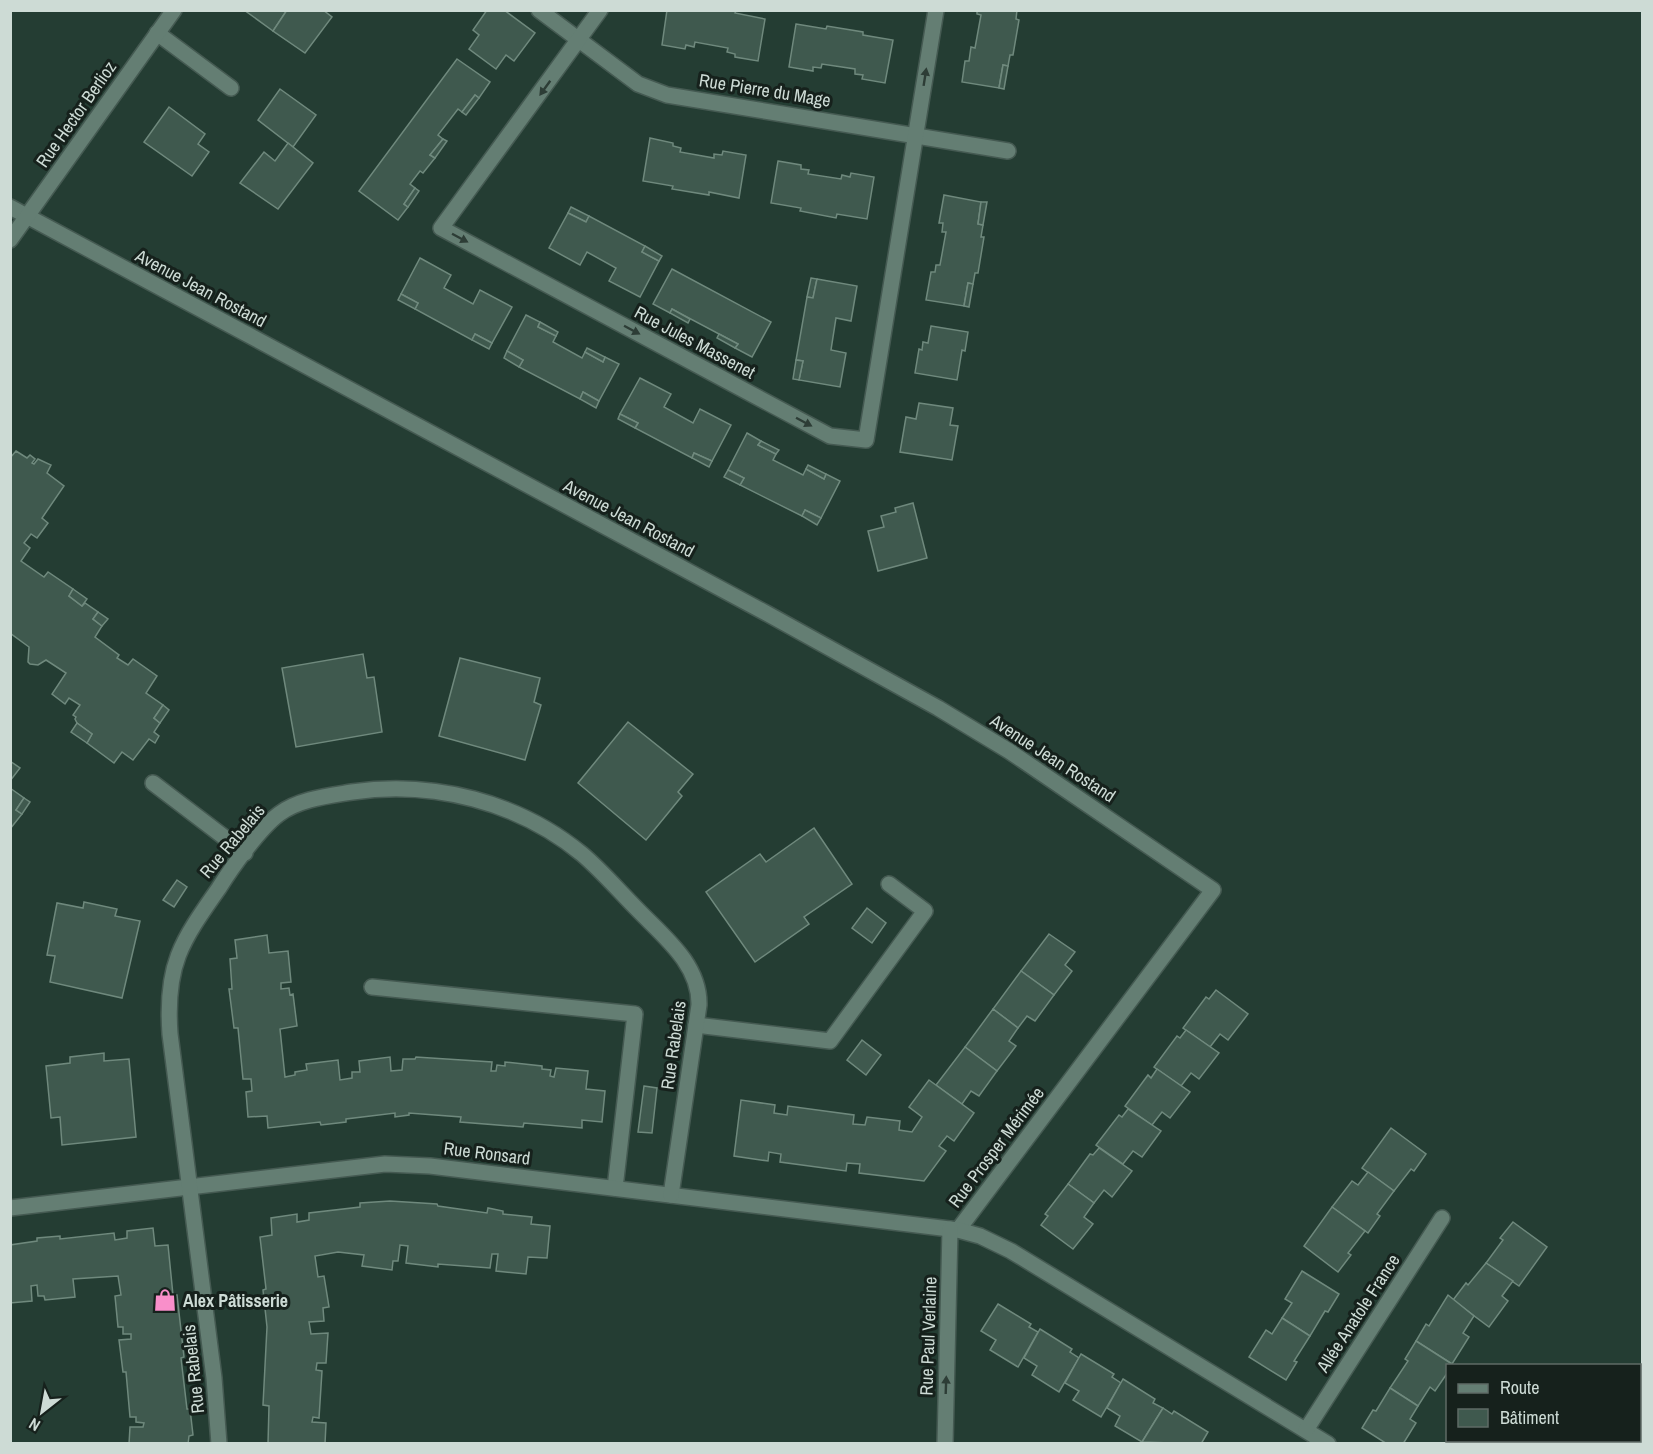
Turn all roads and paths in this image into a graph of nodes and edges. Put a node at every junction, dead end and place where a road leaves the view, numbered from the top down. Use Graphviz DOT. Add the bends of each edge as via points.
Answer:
graph roads {
  1 [pos="174,10"];
  2 [pos="539,10"];
  3 [pos="600,10"];
  4 [pos="936,10"];
  5 [pos="157,33"];
  6 [pos="579,40"];
  7 [pos="231,88"];
  8 [pos="916,135"];
  9 [pos="1008,151"];
  10 [pos="10,207"];
  11 [pos="27,216"];
  12 [pos="10,240"];
  13 [pos="153,783"];
  14 [pos="245,853"];
  15 [pos="889,884"];
  16 [pos="1213,890"];
  17 [pos="372,987"];
  18 [pos="696,1025"];
  19 [pos="190,1188"];
  20 [pos="615,1188"];
  21 [pos="671,1195"];
  22 [pos="10,1208"];
  23 [pos="1442,1218"];
  24 [pos="954,1230"];
  25 [pos="1306,1430"];
  26 [pos="219,1443"];
  27 [pos="945,1443"];
  28 [pos="1328,1443"];
  1 -- 5 [label="street, Rue Hector Berlioz"];
  2 -- 6 [label="street, Rue Pierre du Mage"];
  3 -- 6 [label="street"];
  8 -- 4 [label="street, one-way"];
  5 -- 7 [label="street"];
  5 -- 11 [label="street, Rue Hector Berlioz"];
  6 -- 8 [label="street, Rue Pierre du Mage" via="638,84 667,95"];
  6 -- 8 [label="street, Rue Jules Massenet, one-way" via="441,228 830,436 866,440"];
  8 -- 9 [label="street, Rue Pierre du Mage"];
  10 -- 11 [label="street, Avenue Jean Rostand"];
  11 -- 12 [label="street, Rue Hector Berlioz"];
  11 -- 16 [label="street, Avenue Jean Rostand" via="918,697 1009,751"];
  13 -- 14 [label="street"];
  14 -- 18 [label="street, Rue Rabelais" via="279,814 338,794 416,790 473,798 496,806 545,828 584,856 683,958 697,981"];
  14 -- 19 [label="street, Rue Rabelais" via="187,935 169,989 170,1034"];
  15 -- 18 [label="street" via="925,911 830,1041"];
  16 -- 24 [label="street, Rue Prosper Mérimée"];
  17 -- 20 [label="street" via="635,1014"];
  18 -- 21 [label="street, Rue Rabelais"];
  19 -- 20 [label="street, Rue Ronsard" via="385,1164"];
  19 -- 22 [label="street, Rue Ronsard"];
  19 -- 26 [label="street, Rue Rabelais"];
  20 -- 21 [label="street, Rue Ronsard"];
  21 -- 24 [label="street, Rue Ronsard"];
  23 -- 25 [label="street, Allée Anatole France"];
  24 -- 25 [label="street, Rue Prosper Mérimée" via="980,1236 1011,1251"];
  27 -- 24 [label="street, Rue Paul Verlaine, one-way"];
  25 -- 28 [label="street, Rue Prosper Mérimée"];
}
